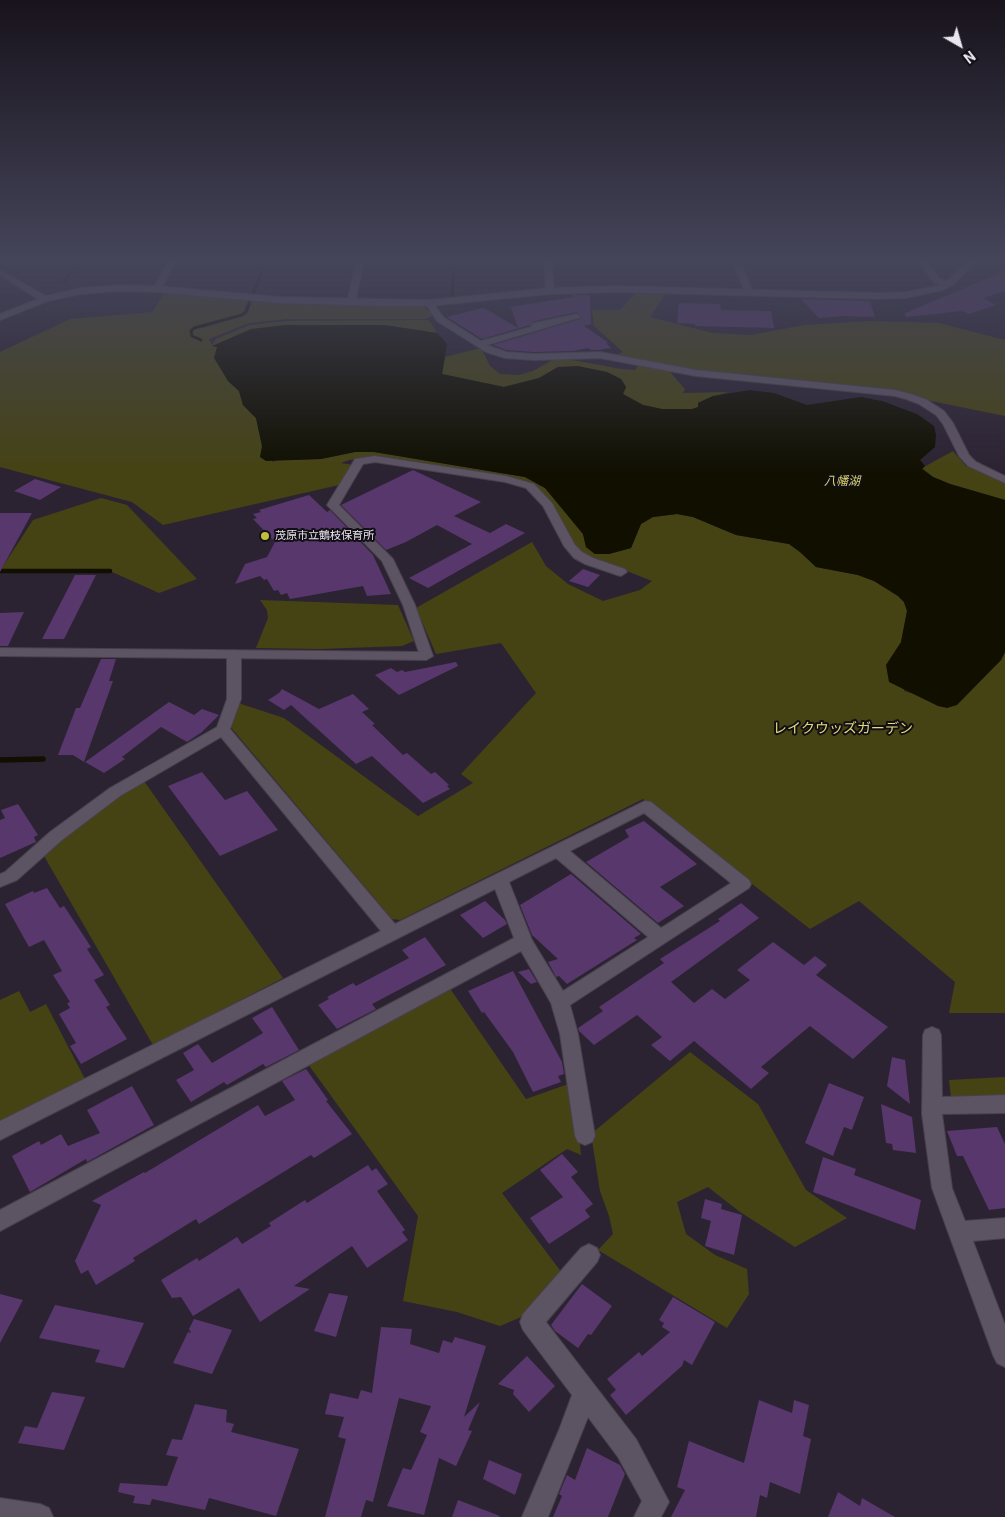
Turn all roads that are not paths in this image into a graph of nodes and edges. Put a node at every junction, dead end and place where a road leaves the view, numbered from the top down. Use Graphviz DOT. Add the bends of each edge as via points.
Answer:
graph roads {
  1 [pos="460,332"];
  2 [pos="524,332"];
  3 [pos="480,344"];
  4 [pos="1005,480"];
  5 [pos="621,572"];
  6 [pos="0,652"];
  7 [pos="234,654"];
  8 [pos="223,730"];
  9 [pos="558,850"];
  10 [pos="500,879"];
  11 [pos="0,881"];
  12 [pos="392,934"];
  13 [pos="660,937"];
  14 [pos="524,941"];
  15 [pos="560,1002"];
  16 [pos="932,1034"];
  17 [pos="1005,1104"];
  18 [pos="932,1106"];
  19 [pos="0,1131"];
  20 [pos="585,1136"];
  21 [pos="0,1221"];
  22 [pos="1005,1228"];
  23 [pos="959,1232"];
  24 [pos="589,1255"];
  25 [pos="1005,1355"];
  26 [pos="584,1393"];
  27 [pos="0,1511"];
  28 [pos="40,1517"];
  29 [pos="535,1517"];
  30 [pos="647,1517"];
  1 -- 3 [label="street"];
  2 -- 3 [label="street"];
  3 -- 4 [label="street" via="505,355 600,355 696,372 895,393 923,402 940,413 964,456 972,464"];
  5 -- 7 [label="street" via="578,555 548,505 530,486 506,479 375,459 359,461 333,505 387,559 409,605 426,656"];
  6 -- 7 [label="street"];
  7 -- 8 [label="street" via="234,699"];
  8 -- 11 [label="street" via="115,792 56,836 11,876"];
  8 -- 12 [label="street"];
  9 -- 10 [label="street"];
  9 -- 13 [label="street"];
  9 -- 13 [label="street" via="644,806 743,884"];
  10 -- 12 [label="street"];
  10 -- 14 [label="street"];
  12 -- 19 [label="street"];
  13 -- 15 [label="street"];
  14 -- 15 [label="street"];
  14 -- 21 [label="street"];
  15 -- 20 [label="street" via="569,1034"];
  16 -- 18 [label="street"];
  17 -- 18 [label="street"];
  18 -- 23 [label="street" via="942,1188"];
  22 -- 23 [label="street"];
  23 -- 25 [label="street"];
  24 -- 26 [label="street" via="531,1322"];
  26 -- 29 [label="street"];
  26 -- 30 [label="street" via="627,1448 656,1502"];
  27 -- 28 [label="street"];
}
